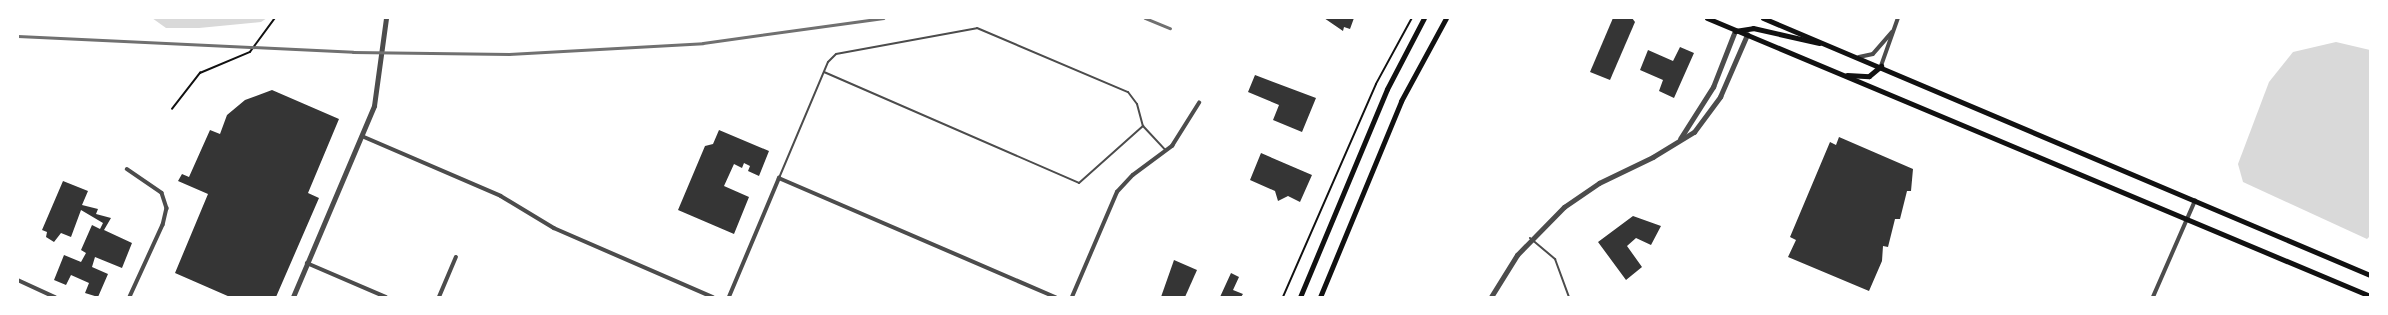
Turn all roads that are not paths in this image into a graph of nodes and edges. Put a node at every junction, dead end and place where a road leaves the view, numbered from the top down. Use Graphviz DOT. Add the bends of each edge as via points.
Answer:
graph roads {
  1 [pos="386,18"];
  2 [pos="1424,18"];
  3 [pos="1446,18"];
  4 [pos="1707,18"];
  5 [pos="1763,18"];
  6 [pos="1898,18"];
  7 [pos="1735,31"];
  8 [pos="1893,31"];
  9 [pos="1747,35"];
  10 [pos="1828,44"];
  11 [pos="1859,57"];
  12 [pos="1881,66"];
  13 [pos="824,72"];
  14 [pos="1840,74"];
  15 [pos="1199,103"];
  16 [pos="1143,126"];
  17 [pos="362,136"];
  18 [pos="1680,139"];
  19 [pos="1166,151"];
  20 [pos="126,169"];
  21 [pos="779,178"];
  22 [pos="2195,201"];
  23 [pos="2188,218"];
  24 [pos="1530,238"];
  25 [pos="456,257"];
  26 [pos="307,263"];
  27 [pos="2370,275"];
  28 [pos="20,281"];
  29 [pos="18,286"];
  30 [pos="2370,296"];
  31 [pos="55,297"];
  32 [pos="130,297"];
  33 [pos="293,297"];
  34 [pos="386,297"];
  35 [pos="439,297"];
  36 [pos="713,297"];
  37 [pos="729,297"];
  38 [pos="1055,297"];
  39 [pos="1072,297"];
  40 [pos="1300,297"];
  41 [pos="1320,297"];
  42 [pos="1490,297"];
  43 [pos="1569,297"];
  44 [pos="2153,297"];
  1 -- 17 [label="street" via="379,88"];
  2 -- 40 [label="main road" via="1387,89"];
  3 -- 41 [label="main road" via="1402,101"];
  4 -- 7 [label="main road"];
  5 -- 10 [label="main road"];
  6 -- 8 [label="street"];
  7 -- 9 [label="main road"];
  7 -- 10 [label="main road" via="1753,28 1804,42"];
  7 -- 18 [label="street" via="1712,87"];
  8 -- 11 [label="street" via="1872,54"];
  8 -- 12 [label="street"];
  9 -- 14 [label="main road"];
  9 -- 18 [label="street" via="1711,111 1694,132"];
  10 -- 11 [label="main road"];
  11 -- 12 [label="main road"];
  12 -- 14 [label="main road" via="1869,76"];
  12 -- 22 [label="main road"];
  13 -- 16 [label="lane" via="1079,183"];
  13 -- 16 [label="lane" via="838,53 979,28 1128,92 1137,104"];
  13 -- 21 [label="lane"];
  14 -- 23 [label="main road"];
  15 -- 19 [label="street" via="1187,126"];
  16 -- 19 [label="lane"];
  17 -- 26 [label="street"];
  17 -- 36 [label="street" via="501,196 554,228"];
  18 -- 24 [label="street" via="1580,195"];
  19 -- 39 [label="street" via="1133,175 1117,192"];
  20 -- 32 [label="street" via="162,193 167,208 163,225"];
  21 -- 37 [label="street"];
  21 -- 38 [label="street"];
  22 -- 23 [label="street"];
  22 -- 27 [label="main road"];
  23 -- 30 [label="main road"];
  23 -- 44 [label="street"];
  24 -- 42 [label="street"];
  24 -- 43 [label="lane" via="1555,259"];
  25 -- 35 [label="street"];
  26 -- 33 [label="street"];
  26 -- 34 [label="street"];
  28 -- 29 [label="street"];
  28 -- 31 [label="street"];
}
